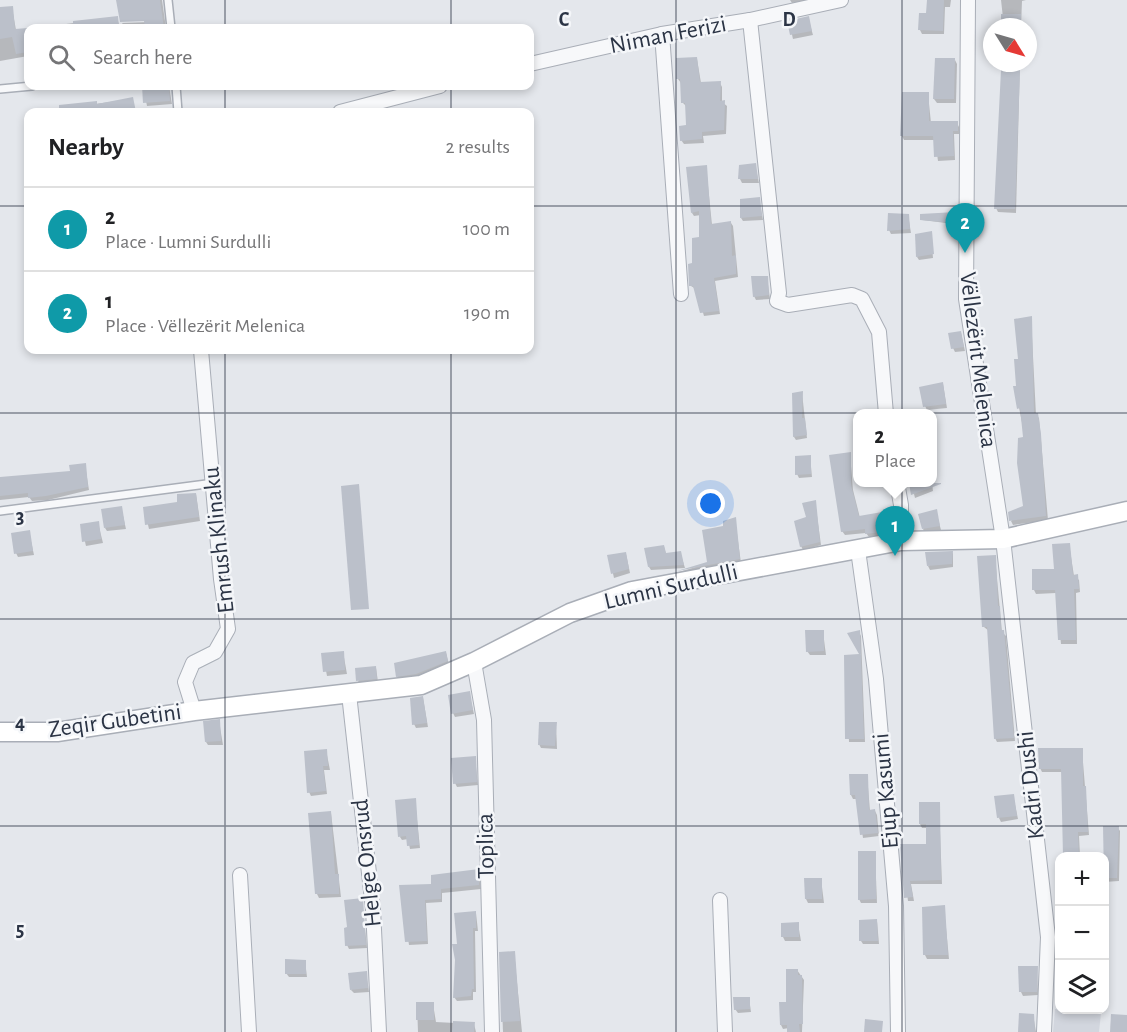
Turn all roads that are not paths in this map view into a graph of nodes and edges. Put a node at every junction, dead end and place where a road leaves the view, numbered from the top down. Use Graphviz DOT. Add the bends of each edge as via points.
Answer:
graph roads {
  1 [pos="168,0"];
  2 [pos="841,0"];
  3 [pos="968,0"];
  4 [pos="750,20"];
  5 [pos="171,24"];
  6 [pos="662,34"];
  7 [pos="534,63"];
  8 [pos="24,87"];
  9 [pos="0,89"];
  10 [pos="176,90"];
  11 [pos="425,90"];
  12 [pos="178,108"];
  13 [pos="355,108"];
  14 [pos="681,294"];
  15 [pos="201,354"];
  16 [pos="886,409"];
  17 [pos="214,483"];
  18 [pos="898,487"];
  19 [pos="0,511"];
  20 [pos="1127,512"];
  21 [pos="1003,539"];
  22 [pos="901,541"];
  23 [pos="858,550"];
  24 [pos="474,662"];
  25 [pos="350,694"];
  26 [pos="194,711"];
  27 [pos="0,732"];
  28 [pos="240,875"];
  29 [pos="720,900"];
  30 [pos="249,1032"];
  31 [pos="379,1032"];
  32 [pos="492,1032"];
  33 [pos="725,1032"];
  34 [pos="898,1032"];
  35 [pos="1044,1032"];
  1 -- 5 [label="lane"];
  2 -- 4 [label="street, Niman Ferizi"];
  3 -- 21 [label="street, Vëllezërit Melenica" via="966,298"];
  4 -- 6 [label="street, Niman Ferizi"];
  4 -- 16 [label="street" via="777,301 788,305 852,295 862,299 879,332"];
  6 -- 7 [label="street, Niman Ferizi"];
  6 -- 14 [label="street"];
  8 -- 9 [label="lane"];
  10 -- 12 [label="lane"];
  11 -- 13 [label="street"];
  15 -- 17 [label="street, Emrush Klinaku"];
  17 -- 19 [label="lane"];
  17 -- 26 [label="street, Emrush Klinaku" via="228,629 215,652 193,663 185,682"];
  18 -- 22 [label="street"];
  20 -- 21 [label="street, Lumni Surdulli"];
  21 -- 22 [label="street, Lumni Surdulli"];
  21 -- 35 [label="street, Kadri Dushi" via="1048,937"];
  22 -- 23 [label="street, Lumni Surdulli"];
  23 -- 24 [label="street, Lumni Surdulli" via="632,591 570,613"];
  23 -- 34 [label="street, Ejup Kasumi" via="876,679 896,906"];
  24 -- 25 [label="street, Lumni Surdulli" via="422,685"];
  24 -- 32 [label="street, Toplica" via="484,720"];
  25 -- 26 [label="street, Lumni Surdulli"];
  25 -- 31 [label="street, Helge Onsrud" via="373,909"];
  26 -- 27 [label="street, Zeqir Gubetini" via="57,732"];
  28 -- 30 [label="street"];
  29 -- 33 [label="street"];
}
